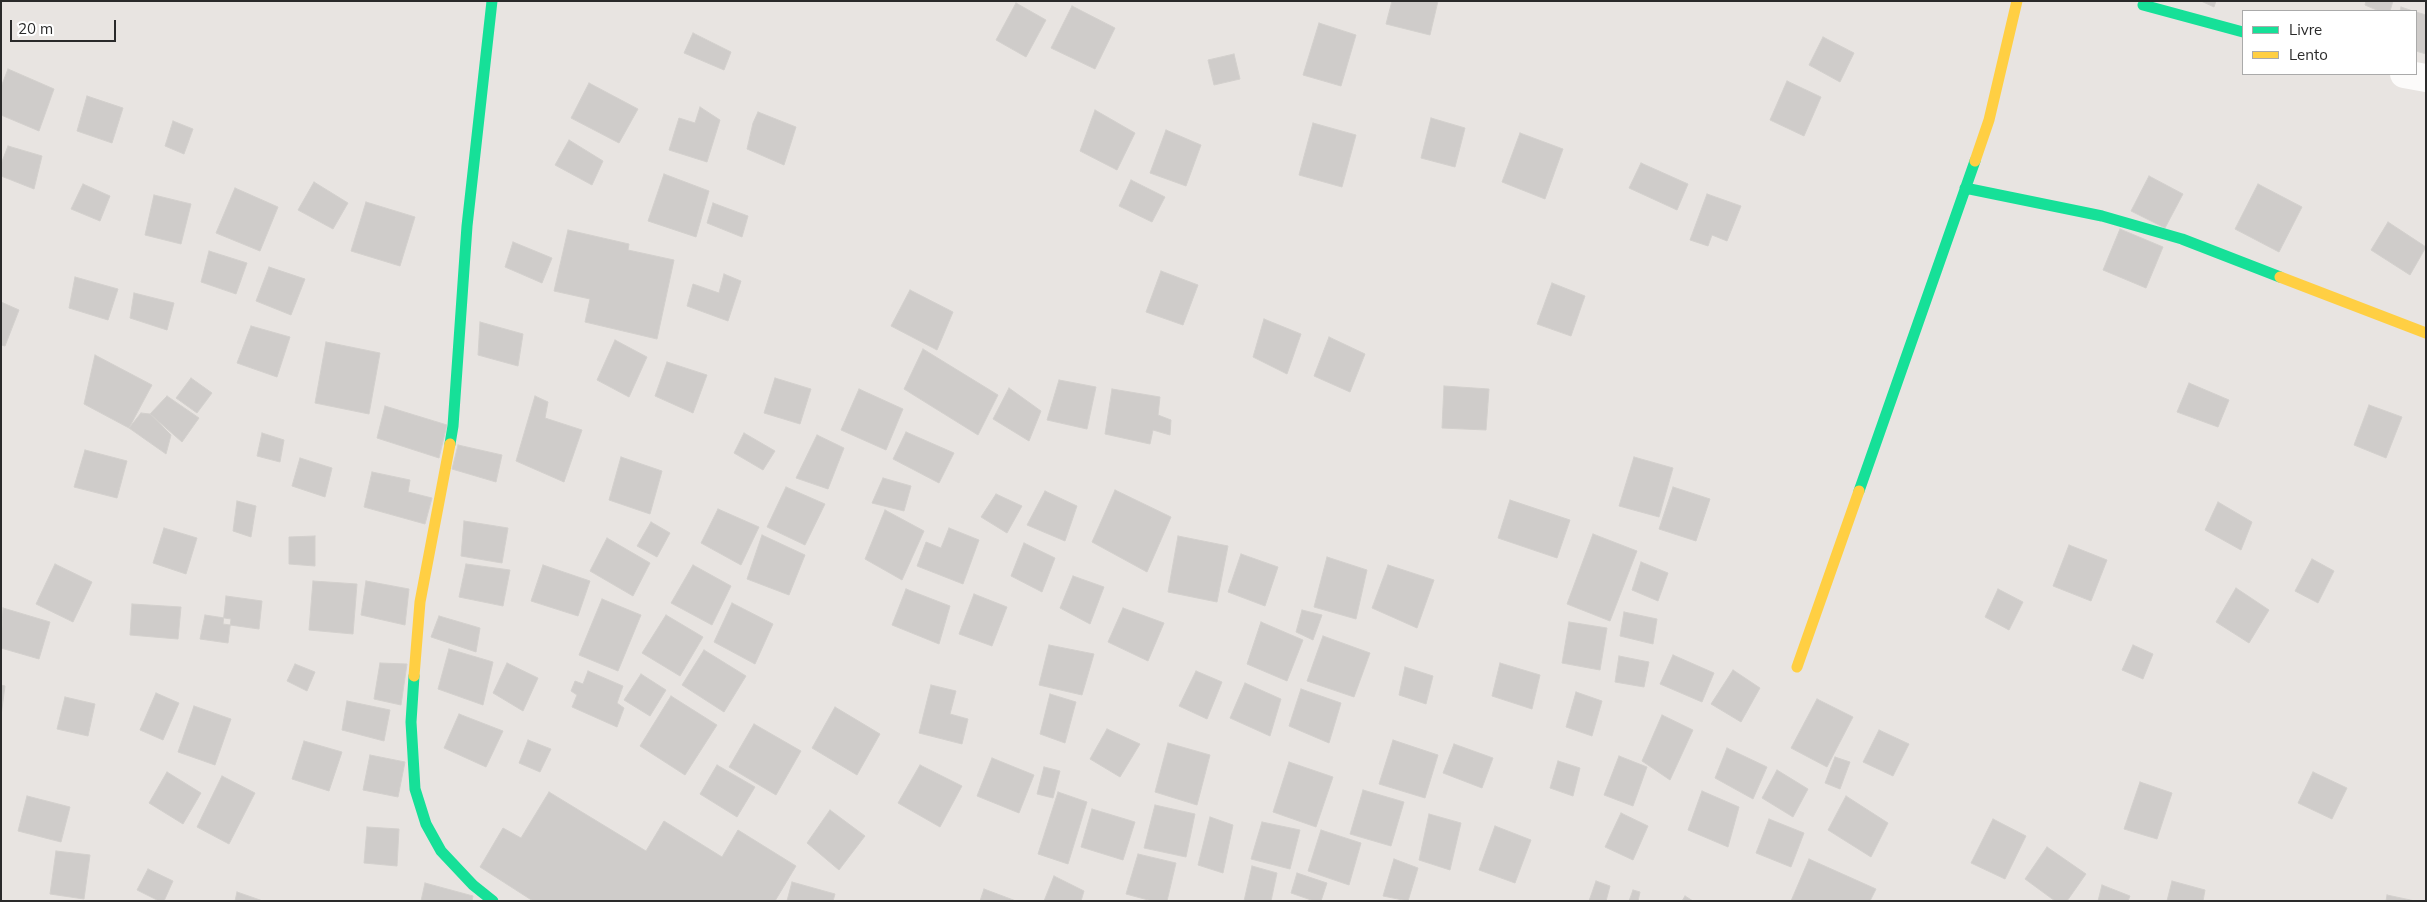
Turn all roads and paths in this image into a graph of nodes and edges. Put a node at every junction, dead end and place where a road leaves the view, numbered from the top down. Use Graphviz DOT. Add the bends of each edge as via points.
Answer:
graph roads {
  1 [pos="492,1"];
  2 [pos="2017,1"];
  3 [pos="2143,5"];
  4 [pos="2242,32"];
  5 [pos="2410,75"];
  6 [pos="2426,78"];
  7 [pos="1965,188"];
  8 [pos="2426,333"];
  9 [pos="1797,667"];
  10 [pos="493,901"];
  1 -- 10 [label="street" via="468,226 453,426 420,602 412,722 415,789 426,824 441,851"];
  2 -- 7 [label="street" via="1989,120"];
  3 -- 4 [label="street"];
  5 -- 6 [label="street"];
  7 -- 8 [label="street" via="2102,216 2182,239"];
  7 -- 9 [label="street"];
}
